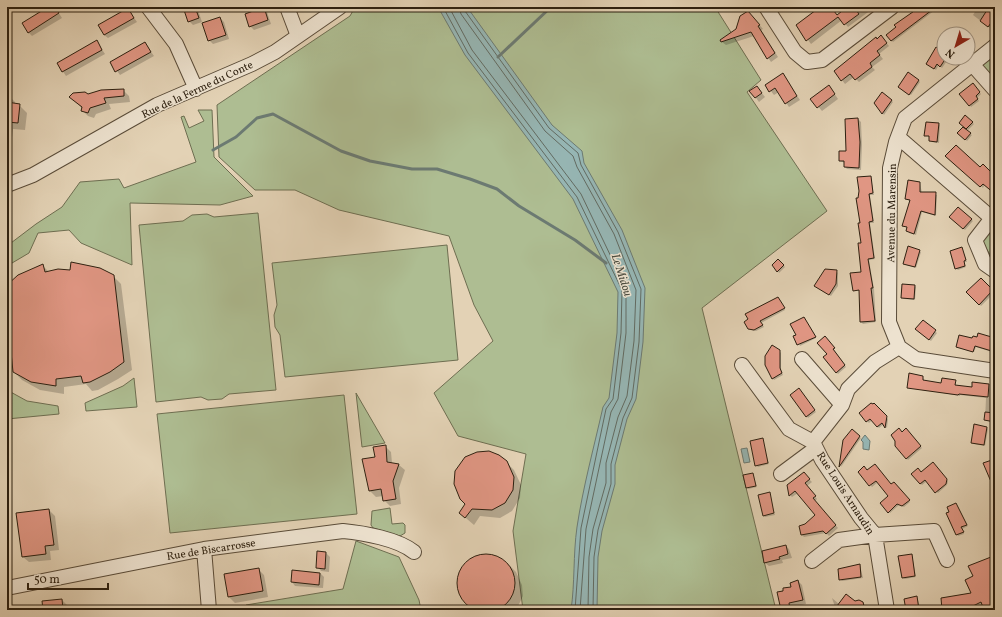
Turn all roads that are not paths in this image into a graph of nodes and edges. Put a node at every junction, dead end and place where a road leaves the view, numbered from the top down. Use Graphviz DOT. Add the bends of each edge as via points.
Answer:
graph roads {
  1 [pos="148,7"];
  2 [pos="287,7"];
  3 [pos="340,7"];
  4 [pos="766,7"];
  5 [pos="892,7"];
  6 [pos="298,36"];
  7 [pos="995,46"];
  8 [pos="976,61"];
  9 [pos="970,66"];
  10 [pos="974,66"];
  11 [pos="196,90"];
  12 [pos="995,90"];
  13 [pos="898,137"];
  14 [pos="7,185"];
  15 [pos="994,220"];
  16 [pos="995,271"];
  17 [pos="899,347"];
  18 [pos="802,359"];
  19 [pos="742,365"];
  20 [pos="995,371"];
  21 [pos="842,405"];
  22 [pos="815,445"];
  23 [pos="781,474"];
  24 [pos="875,535"];
  25 [pos="204,549"];
  26 [pos="414,552"];
  27 [pos="947,560"];
  28 [pos="812,562"];
  29 [pos="7,588"];
  30 [pos="209,610"];
  31 [pos="887,610"];
  1 -- 11 [label="street" via="176,44"];
  2 -- 6 [label="street"];
  3 -- 6 [label="street, Rue de la Ferme du Conte"];
  4 -- 5 [label="street" via="795,52 807,62 822,60"];
  6 -- 11 [label="street, Rue de la Ferme du Conte" via="252,64"];
  7 -- 8 [label="street, Avenue du Marensin"];
  9 -- 13 [label="street, Avenue du Marensin" via="905,118"];
  10 -- 12 [label="street"];
  11 -- 14 [label="street, Rue de la Ferme du Conte" via="157,105 33,175"];
  13 -- 15 [label="street"];
  13 -- 17 [label="street, Avenue du Marensin" via="890,168 889,322"];
  15 -- 16 [label="street" via="975,240 985,264"];
  17 -- 20 [label="street" via="916,359"];
  17 -- 21 [label="street, Rue Louis Arnaudin" via="875,362 848,389"];
  18 -- 21 [label="street"];
  19 -- 22 [label="street, Rue Louis Arnaudin" via="789,429"];
  21 -- 22 [label="street, Rue Louis Arnaudin"];
  22 -- 23 [label="street, Rue Louis Arnaudin"];
  22 -- 24 [label="street, Rue Louis Arnaudin" via="861,518"];
  24 -- 27 [label="street" via="934,530"];
  24 -- 28 [label="street" via="839,540"];
  24 -- 31 [label="street, Rue Louis Arnaudin"];
  25 -- 26 [label="street, Rue de Biscarrosse" via="343,531 365,533 408,547"];
  25 -- 29 [label="street, Rue de Biscarrosse"];
  25 -- 30 [label="street"];
}
